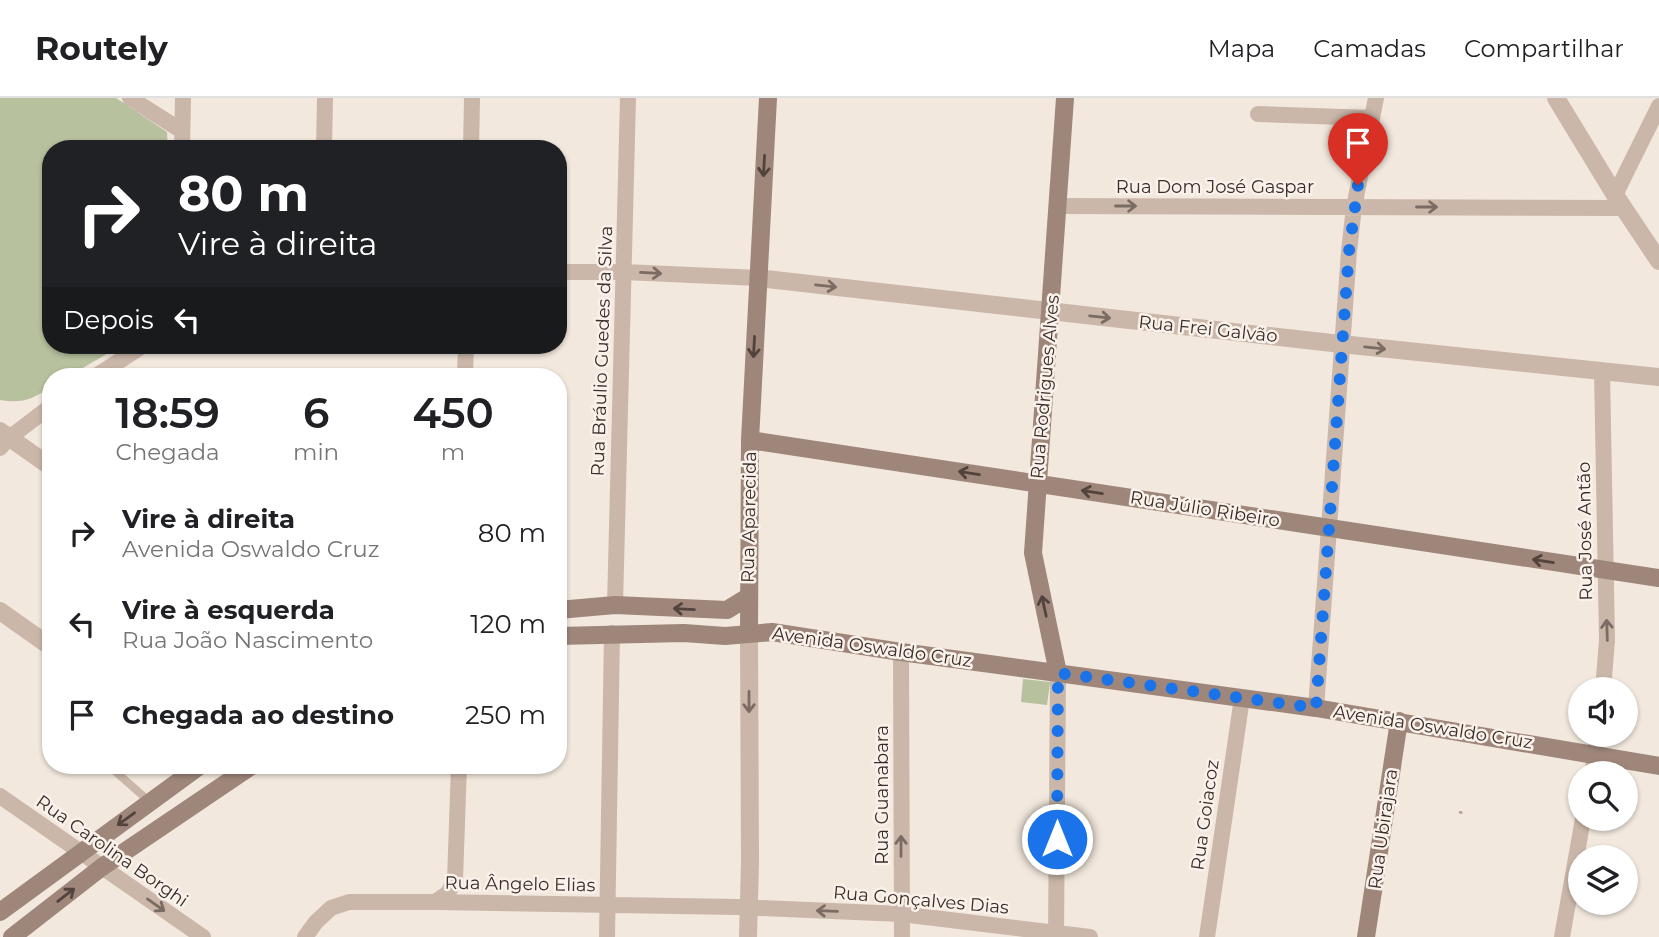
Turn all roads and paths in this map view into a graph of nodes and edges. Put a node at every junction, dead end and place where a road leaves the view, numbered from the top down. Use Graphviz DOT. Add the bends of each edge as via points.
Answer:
graph roads {
  1 [pos="130,98"];
  2 [pos="183,98"];
  3 [pos="325,98"];
  4 [pos="472,98"];
  5 [pos="628,98"];
  6 [pos="768,98"];
  7 [pos="1065,98"];
  8 [pos="1376,98"];
  9 [pos="1556,98"];
  10 [pos="1659,106"];
  11 [pos="1258,114"];
  12 [pos="1372,118"];
  13 [pos="183,131"];
  14 [pos="182,140"];
  15 [pos="324,140"];
  16 [pos="471,140"];
  17 [pos="1619,201"];
  18 [pos="1058,206"];
  19 [pos="1354,207"];
  20 [pos="1659,261"];
  21 [pos="567,272"];
  22 [pos="624,272"];
  23 [pos="758,278"];
  24 [pos="1051,312"];
  25 [pos="1341,344"];
  26 [pos="130,354"];
  27 [pos="108,368"];
  28 [pos="1602,371"];
  29 [pos="1659,377"];
  30 [pos="42,412"];
  31 [pos="3,439"];
  32 [pos="750,440"];
  33 [pos="42,462"];
  34 [pos="1037,484"];
  35 [pos="1329,528"];
  36 [pos="1604,570"];
  37 [pos="1659,578"];
  38 [pos="748,597"];
  39 [pos="615,605"];
  40 [pos="567,609"];
  41 [pos="0,611"];
  42 [pos="612,633"];
  43 [pos="749,634"];
  44 [pos="567,636"];
  45 [pos="42,641"];
  46 [pos="901,652"];
  47 [pos="1058,673"];
  48 [pos="1604,677"];
  49 [pos="1242,698"];
  50 [pos="1316,708"];
  51 [pos="1399,722"];
  52 [pos="1596,747"];
  53 [pos="1595,754"];
  54 [pos="1594,761"];
  55 [pos="1659,766"];
  56 [pos="118,774"];
  57 [pos="189,774"];
  58 [pos="240,774"];
  59 [pos="459,774"];
  60 [pos="0,796"];
  61 [pos="150,802"];
  62 [pos="1581,831"];
  63 [pos="81,852"];
  64 [pos="102,867"];
  65 [pos="455,880"];
  66 [pos="435,902"];
  67 [pos="480,903"];
  68 [pos="606,905"];
  69 [pos="749,908"];
  70 [pos="0,912"];
  71 [pos="901,914"];
  72 [pos="1056,935"];
  73 [pos="12,937"];
  74 [pos="203,937"];
  75 [pos="305,937"];
  76 [pos="607,937"];
  77 [pos="748,937"];
  78 [pos="902,937"];
  79 [pos="1090,937"];
  80 [pos="1207,937"];
  81 [pos="1366,937"];
  82 [pos="1562,937"];
  1 -- 13 [label="street"];
  2 -- 13 [label="street"];
  3 -- 15 [label="street"];
  4 -- 16 [label="street"];
  5 -- 22 [label="street, Rua Bráulio Guedes da Silva"];
  6 -- 23 [label="main road, Rua Aparecida, one-way"];
  7 -- 18 [label="main road, Rua Rodrigues Alves"];
  8 -- 12 [label="street"];
  9 -- 17 [label="street"];
  10 -- 17 [label="street"];
  11 -- 12 [label="street"];
  12 -- 19 [label="street"];
  13 -- 14 [label="street"];
  19 -- 17 [label="street, Rua Dom José Gaspar, one-way"];
  17 -- 20 [label="street"];
  18 -- 19 [label="street, Rua Dom José Gaspar, one-way"];
  18 -- 24 [label="main road, Rua Rodrigues Alves"];
  19 -- 25 [label="street"];
  21 -- 22 [label="street"];
  22 -- 23 [label="street, one-way"];
  22 -- 39 [label="street, Rua Bráulio Guedes da Silva"];
  23 -- 24 [label="street, Rua Frei Galvão, one-way"];
  23 -- 32 [label="main road, Rua Aparecida, one-way"];
  24 -- 25 [label="street, Rua Frei Galvão, one-way"];
  24 -- 34 [label="main road, Rua Rodrigues Alves"];
  25 -- 28 [label="street, Rua Frei Galvão, one-way"];
  25 -- 35 [label="street"];
  26 -- 27 [label="street"];
  28 -- 29 [label="street, Rua Frei Galvão"];
  28 -- 36 [label="street, Rua José Antão"];
  30 -- 31 [label="street"];
  31 -- 33 [label="street"];
  34 -- 32 [label="main road, Rua Júlio Ribeiro, one-way"];
  32 -- 38 [label="main road, Rua Aparecida"];
  35 -- 34 [label="main road, Rua Júlio Ribeiro, one-way"];
  47 -- 34 [label="main road, Rua Rodrigues Alves, one-way" via="1033,553"];
  36 -- 35 [label="main road, Rua Júlio Ribeiro, one-way"];
  35 -- 50 [label="street"];
  36 -- 37 [label="main road, Rua Júlio Ribeiro"];
  48 -- 36 [label="street, Rua José Antão, one-way"];
  38 -- 39 [label="main road, one-way" via="727,610"];
  38 -- 43 [label="main road, Rua Aparecida"];
  39 -- 40 [label="main road"];
  41 -- 45 [label="street"];
  42 -- 43 [label="main road, Avenida Oswaldo Cruz"];
  42 -- 44 [label="main road, Avenida Oswaldo Cruz"];
  42 -- 68 [label="street"];
  43 -- 46 [label="main road, Avenida Oswaldo Cruz" via="772,632"];
  43 -- 69 [label="street, Rua Aparecida, one-way"];
  46 -- 47 [label="main road, Avenida Oswaldo Cruz"];
  71 -- 46 [label="street, Rua Guanabara, one-way"];
  47 -- 49 [label="main road, Avenida Oswaldo Cruz"];
  47 -- 72 [label="street"];
  49 -- 50 [label="main road, Avenida Oswaldo Cruz"];
  49 -- 80 [label="street, Rua Goiacoz"];
  50 -- 51 [label="main road, Avenida Oswaldo Cruz"];
  51 -- 53 [label="main road, Avenida Oswaldo Cruz"];
  51 -- 81 [label="main road, Rua Ubirajara"];
  52 -- 53 [label="street"];
  53 -- 54 [label="street"];
  53 -- 55 [label="main road, Avenida Oswaldo Cruz"];
  56 -- 61 [label="lane"];
  57 -- 61 [label="main road"];
  58 -- 64 [label="main road"];
  59 -- 65 [label="street"];
  60 -- 63 [label="street, Rua Carolina Borghi"];
  61 -- 63 [label="main road, one-way"];
  62 -- 82 [label="street"];
  63 -- 64 [label="street, Rua Carolina Borghi"];
  63 -- 70 [label="main road"];
  73 -- 64 [label="main road, one-way"];
  64 -- 74 [label="street, Rua Carolina Borghi, one-way"];
  65 -- 66 [label="street"];
  65 -- 67 [label="street"];
  66 -- 67 [label="street, Rua Ângelo Elias"];
  66 -- 75 [label="street, Rua Ângelo Elias" via="349,902 331,908"];
  67 -- 68 [label="street, Rua Ângelo Elias"];
  68 -- 69 [label="street, Rua Ângelo Elias"];
  68 -- 76 [label="street"];
  71 -- 69 [label="street, Rua Gonçalves Dias, one-way"];
  69 -- 77 [label="street, Rua Aparecida"];
  71 -- 72 [label="street, Rua Gonçalves Dias"];
  71 -- 78 [label="street, Rua Guanabara"];
  72 -- 79 [label="street, Rua Gonçalves Dias"];
}
